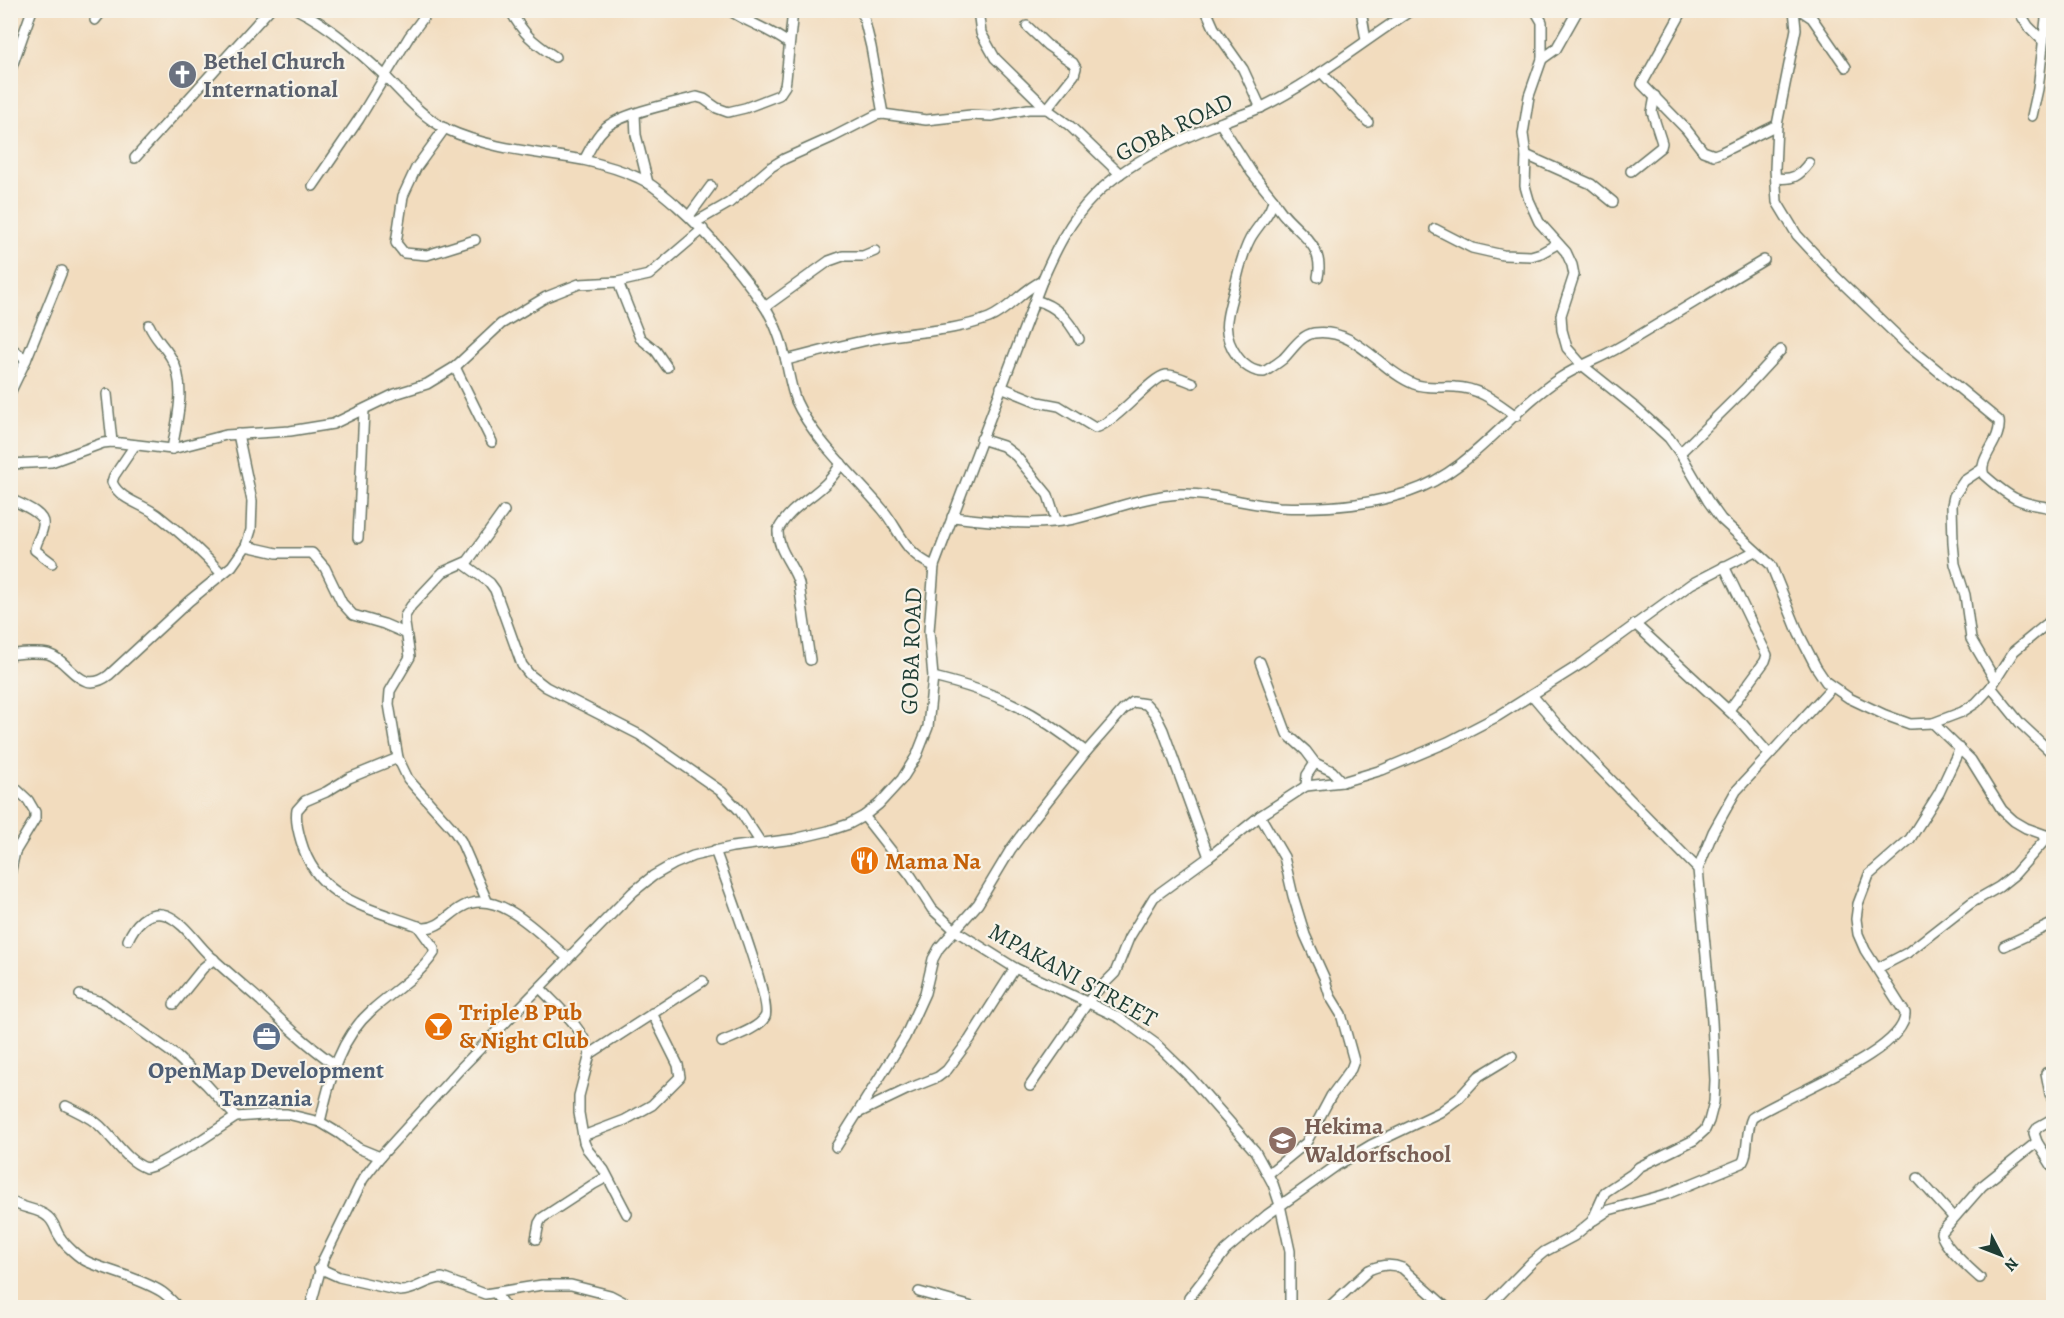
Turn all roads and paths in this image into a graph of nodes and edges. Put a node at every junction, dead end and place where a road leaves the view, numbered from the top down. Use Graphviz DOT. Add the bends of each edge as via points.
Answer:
graph roads {
  1 [pos="32,10"];
  2 [pos="103,10"];
  3 [pos="270,10"];
  4 [pos="298,10"];
  5 [pos="429,10"];
  6 [pos="510,10"];
  7 [pos="729,10"];
  8 [pos="792,10"];
  9 [pos="862,10"];
  10 [pos="978,10"];
  11 [pos="1206,10"];
  12 [pos="1361,10"];
  13 [pos="1412,10"];
  14 [pos="1535,10"];
  15 [pos="1578,10"];
  16 [pos="1683,10"];
  17 [pos="1794,10"];
  18 [pos="1800,10"];
  19 [pos="2018,10"];
  20 [pos="2047,10"];
  21 [pos="95,20"];
  22 [pos="1027,26"];
  23 [pos="1366,40"];
  24 [pos="2043,41"];
  25 [pos="788,43"];
  26 [pos="555,57"];
  27 [pos="1542,59"];
  28 [pos="1846,67"];
  29 [pos="10,72"];
  30 [pos="1321,72"];
  31 [pos="385,77"];
  32 [pos="1654,96"];
  33 [pos="1261,108"];
  34 [pos="1047,109"];
  35 [pos="635,114"];
  36 [pos="883,114"];
  37 [pos="2032,116"];
  38 [pos="1368,122"];
  39 [pos="1220,123"];
  40 [pos="1777,125"];
  41 [pos="445,129"];
  42 [pos="1526,155"];
  43 [pos="135,158"];
  44 [pos="584,160"];
  45 [pos="1809,162"];
  46 [pos="1631,171"];
  47 [pos="1120,174"];
  48 [pos="1776,178"];
  49 [pos="648,183"];
  50 [pos="314,186"];
  51 [pos="711,186"];
  52 [pos="1273,199"];
  53 [pos="1613,202"];
  54 [pos="692,219"];
  55 [pos="704,229"];
  56 [pos="1435,229"];
  57 [pos="475,240"];
  58 [pos="1557,244"];
  59 [pos="875,251"];
  60 [pos="1764,260"];
  61 [pos="62,271"];
  62 [pos="1318,277"];
  63 [pos="1042,281"];
  64 [pos="618,282"];
  65 [pos="1035,300"];
  66 [pos="765,307"];
  67 [pos="149,325"];
  68 [pos="1079,339"];
  69 [pos="10,347"];
  70 [pos="1781,350"];
  71 [pos="26,360"];
  72 [pos="786,360"];
  73 [pos="1582,365"];
  74 [pos="455,367"];
  75 [pos="667,367"];
  76 [pos="1193,383"];
  77 [pos="1001,387"];
  78 [pos="10,393"];
  79 [pos="107,394"];
  80 [pos="364,410"];
  81 [pos="1516,416"];
  82 [pos="238,434"];
  83 [pos="981,439"];
  84 [pos="112,441"];
  85 [pos="492,442"];
  86 [pos="135,445"];
  87 [pos="172,449"];
  88 [pos="1680,453"];
  89 [pos="842,463"];
  90 [pos="10,464"];
  91 [pos="1982,469"];
  92 [pos="10,499"];
  93 [pos="2054,508"];
  94 [pos="504,511"];
  95 [pos="952,517"];
  96 [pos="1056,520"];
  97 [pos="358,538"];
  98 [pos="246,546"];
  99 [pos="1755,551"];
  100 [pos="52,563"];
  101 [pos="464,564"];
  102 [pos="934,566"];
  103 [pos="1724,566"];
  104 [pos="222,574"];
  105 [pos="2054,618"];
  106 [pos="1635,624"];
  107 [pos="405,633"];
  108 [pos="10,655"];
  109 [pos="810,660"];
  110 [pos="1260,662"];
  111 [pos="933,677"];
  112 [pos="1993,684"];
  113 [pos="1832,687"];
  114 [pos="1532,695"];
  115 [pos="1729,710"];
  116 [pos="1933,723"];
  117 [pos="1960,748"];
  118 [pos="1086,752"];
  119 [pos="1769,754"];
  120 [pos="2054,755"];
  121 [pos="398,758"];
  122 [pos="1315,763"];
  123 [pos="1342,782"];
  124 [pos="10,783"];
  125 [pos="1306,786"];
  126 [pos="864,816"];
  127 [pos="1260,816"];
  128 [pos="2051,834"];
  129 [pos="761,843"];
  130 [pos="715,850"];
  131 [pos="1209,857"];
  132 [pos="1698,869"];
  133 [pos="10,874"];
  134 [pos="487,901"];
  135 [pos="2054,923"];
  136 [pos="418,926"];
  137 [pos="956,931"];
  138 [pos="128,940"];
  139 [pos="2004,946"];
  140 [pos="568,958"];
  141 [pos="214,959"];
  142 [pos="1015,968"];
  143 [pos="1878,968"];
  144 [pos="703,981"];
  145 [pos="540,988"];
  146 [pos="80,995"];
  147 [pos="1087,1003"];
  148 [pos="174,1004"];
  149 [pos="652,1013"];
  150 [pos="722,1042"];
  151 [pos="590,1054"];
  152 [pos="1512,1056"];
  153 [pos="334,1064"];
  154 [pos="2046,1073"];
  155 [pos="1030,1086"];
  156 [pos="2054,1101"];
  157 [pos="66,1106"];
  158 [pos="858,1113"];
  159 [pos="236,1117"];
  160 [pos="2054,1118"];
  161 [pos="320,1122"];
  162 [pos="583,1136"];
  163 [pos="2037,1143"];
  164 [pos="836,1147"];
  165 [pos="380,1157"];
  166 [pos="2054,1169"];
  167 [pos="1268,1174"];
  168 [pos="608,1177"];
  169 [pos="1918,1179"];
  170 [pos="10,1200"];
  171 [pos="1280,1204"];
  172 [pos="627,1214"];
  173 [pos="1953,1217"];
  174 [pos="1592,1221"];
  175 [pos="536,1239"];
  176 [pos="319,1268"];
  177 [pos="1980,1278"];
  178 [pos="919,1292"];
  179 [pos="496,1294"];
  180 [pos="1189,1298"];
  181 [pos="179,1308"];
  182 [pos="310,1308"];
  183 [pos="506,1308"];
  184 [pos="635,1308"];
  185 [pos="976,1308"];
  186 [pos="1290,1308"];
  187 [pos="1328,1308"];
  188 [pos="1447,1308"];
  189 [pos="1487,1308"];
  1 -- 29 [label="street"];
  2 -- 21 [label="street"];
  3 -- 43 [label="street"];
  4 -- 31 [label="street"];
  5 -- 31 [label="street"];
  6 -- 26 [label="street" via="529,39"];
  7 -- 25 [label="street"];
  8 -- 25 [label="street"];
  9 -- 36 [label="street"];
  10 -- 34 [label="street" via="981,33 995,58"];
  11 -- 33 [label="street" via="1243,69"];
  12 -- 23 [label="street"];
  13 -- 23 [label="street, GOBA ROAD"];
  14 -- 27 [label="street" via="1542,21"];
  15 -- 27 [label="street" via="1556,49"];
  16 -- 32 [label="street" via="1643,80 1642,84"];
  17 -- 40 [label="street" via="1796,29"];
  18 -- 28 [label="street" via="1812,18"];
  19 -- 24 [label="street"];
  20 -- 24 [label="street"];
  22 -- 34 [label="street" via="1076,68"];
  23 -- 30 [label="street, GOBA ROAD"];
  24 -- 37 [label="street"];
  25 -- 35 [label="street" via="784,86 775,98 728,112 697,97"];
  27 -- 42 [label="street" via="1529,96 1523,134"];
  30 -- 33 [label="street, GOBA ROAD"];
  30 -- 38 [label="street"];
  31 -- 41 [label="street" via="415,107"];
  31 -- 50 [label="street"];
  32 -- 40 [label="street" via="1708,154 1722,152"];
  32 -- 46 [label="street" via="1652,112 1661,147"];
  33 -- 39 [label="street, GOBA ROAD"];
  34 -- 36 [label="street" via="926,120"];
  34 -- 47 [label="street"];
  35 -- 44 [label="street" via="605,127"];
  35 -- 49 [label="street"];
  36 -- 54 [label="street" via="784,159 729,203"];
  39 -- 47 [label="street, GOBA ROAD"];
  39 -- 52 [label="street"];
  40 -- 48 [label="street"];
  41 -- 44 [label="street" via="513,149"];
  41 -- 57 [label="street" via="416,168 403,196 396,243 404,253 426,255"];
  42 -- 53 [label="street" via="1591,184"];
  42 -- 58 [label="street" via="1525,186 1529,200 1539,222"];
  44 -- 49 [label="street"];
  45 -- 48 [label="street" via="1795,178"];
  47 -- 63 [label="street, GOBA ROAD" via="1094,196 1070,226"];
  48 -- 91 [label="street" via="1777,202 1797,235 1908,346 1999,421 2000,432"];
  49 -- 54 [label="street"];
  51 -- 54 [label="street"];
  52 -- 62 [label="street" via="1283,217 1312,242"];
  52 -- 81 [label="street" via="1244,250 1228,310 1227,334 1240,360 1264,372 1307,335 1332,334 1349,339 1413,383 1472,388"];
  54 -- 55 [label="street"];
  55 -- 64 [label="street" via="649,275"];
  55 -- 66 [label="street"];
  56 -- 58 [label="street" via="1472,248 1503,255 1531,256"];
  58 -- 73 [label="street" via="1566,252 1574,275 1561,315 1562,330 1567,348"];
  59 -- 66 [label="street" via="829,261"];
  60 -- 73 [label="street" via="1616,349"];
  61 -- 71 [label="street"];
  63 -- 65 [label="street, GOBA ROAD"];
  63 -- 72 [label="street" via="993,316 972,324 869,339"];
  64 -- 74 [label="street" via="579,284 546,297 501,324"];
  64 -- 75 [label="street" via="640,338"];
  65 -- 68 [label="street" via="1061,313"];
  65 -- 77 [label="street, GOBA ROAD"];
  66 -- 72 [label="street"];
  67 -- 87 [label="street" via="170,354 180,382"];
  69 -- 71 [label="street"];
  70 -- 88 [label="street"];
  71 -- 78 [label="street"];
  72 -- 89 [label="street" via="800,407"];
  73 -- 81 [label="street" via="1540,393"];
  73 -- 88 [label="street" via="1637,409"];
  74 -- 80 [label="street" via="427,384"];
  74 -- 85 [label="street"];
  76 -- 77 [label="street" via="1161,377 1095,429 1065,408"];
  77 -- 83 [label="street, GOBA ROAD"];
  79 -- 84 [label="street"];
  80 -- 82 [label="street" via="333,424"];
  80 -- 97 [label="street"];
  81 -- 96 [label="street" via="1460,467 1409,492 1375,500 1278,507 1178,494"];
  82 -- 87 [label="street"];
  82 -- 98 [label="street" via="252,501"];
  83 -- 95 [label="street, GOBA ROAD"];
  83 -- 96 [label="street" via="1003,446 1016,456 1048,495"];
  84 -- 86 [label="street"];
  84 -- 90 [label="street" via="51,462"];
  86 -- 87 [label="street"];
  86 -- 104 [label="street" via="114,476 114,486 160,517"];
  88 -- 99 [label="street" via="1721,519"];
  89 -- 102 [label="street" via="885,512 908,547"];
  89 -- 109 [label="street" via="830,482 798,505 777,530 780,547 799,584"];
  91 -- 93 [label="street" via="1984,475 2015,500"];
  91 -- 112 [label="street" via="1956,491 1952,505 1953,543 1971,639"];
  92 -- 100 [label="street" via="42,519 43,529 35,550"];
  94 -- 101 [label="street"];
  95 -- 96 [label="street" via="1008,522"];
  95 -- 102 [label="street, GOBA ROAD"];
  98 -- 104 [label="street"];
  98 -- 107 [label="street" via="277,553 312,553 353,615"];
  99 -- 103 [label="street"];
  99 -- 113 [label="street" via="1771,565 1815,667"];
  101 -- 107 [label="street" via="443,572 421,594 405,616"];
  101 -- 129 [label="street" via="495,590 529,674 559,694 640,735 722,792"];
  102 -- 111 [label="street, GOBA ROAD" via="929,631"];
  103 -- 106 [label="street"];
  103 -- 115 [label="street" via="1767,655"];
  104 -- 108 [label="street" via="100,681 80,678 48,654"];
  105 -- 112 [label="street" via="2014,651"];
  106 -- 114 [label="street"];
  106 -- 115 [label="street"];
  107 -- 121 [label="street" via="410,657 390,691 389,704"];
  110 -- 122 [label="street" via="1287,734"];
  111 -- 118 [label="street" via="998,696 1060,731"];
  111 -- 126 [label="street, GOBA ROAD" via="928,727 917,755 902,779"];
  112 -- 116 [label="street" via="1970,708"];
  112 -- 120 [label="street" via="2020,723"];
  113 -- 116 [label="street" via="1885,716 1910,724"];
  113 -- 119 [label="street"];
  114 -- 123 [label="street" via="1448,742 1397,765"];
  114 -- 132 [label="street" via="1558,727"];
  115 -- 119 [label="street"];
  116 -- 117 [label="street"];
  117 -- 128 [label="street" via="2002,810 2014,821"];
  117 -- 143 [label="street" via="1939,793 1910,839 1875,869 1857,904 1858,934"];
  118 -- 131 [label="street" via="1127,706 1134,702 1146,704 1163,730"];
  118 -- 137 [label="street" via="1011,849 978,904"];
  119 -- 132 [label="street" via="1736,791"];
  121 -- 134 [label="street" via="408,779 461,842"];
  121 -- 136 [label="street" via="305,801 296,815 305,854 326,885 347,900"];
  122 -- 123 [label="street" via="1332,771"];
  122 -- 125 [label="street" via="1307,775"];
  123 -- 125 [label="street"];
  124 -- 133 [label="street" via="32,806 34,819 15,852"];
  125 -- 127 [label="street"];
  126 -- 129 [label="street, GOBA ROAD" via="828,831"];
  126 -- 137 [label="street, MPAKANI STREET" via="932,909"];
  127 -- 131 [label="street"];
  127 -- 167 [label="street" via="1284,857 1305,935 1341,1014 1354,1061 1330,1096 1306,1143"];
  128 -- 143 [label="street" via="1999,887 1971,903 1907,953"];
  129 -- 130 [label="street, GOBA ROAD"];
  130 -- 140 [label="street, GOBA ROAD" via="652,876"];
  130 -- 150 [label="street" via="768,1009 755,1026"];
  131 -- 147 [label="street" via="1154,897 1129,938 1115,973"];
  132 -- 174 [label="street" via="1713,1045 1714,1102 1709,1121 1701,1136 1639,1167 1605,1192"];
  134 -- 136 [label="street" via="463,906 433,928"];
  134 -- 140 [label="street" via="521,917"];
  135 -- 139 [label="street"];
  136 -- 153 [label="street" via="434,953 359,1022"];
  137 -- 142 [label="street, MPAKANI STREET"];
  137 -- 158 [label="street" via="933,959 925,993 905,1037"];
  138 -- 141 [label="street" via="134,926 142,920 151,915 166,916 192,934"];
  140 -- 145 [label="street, GOBA ROAD"];
  141 -- 148 [label="street"];
  141 -- 153 [label="street" via="292,1032"];
  142 -- 147 [label="street, MPAKANI STREET"];
  142 -- 158 [label="street" via="947,1070"];
  143 -- 174 [label="street" via="1905,1013 1897,1032 1864,1060 1752,1118 1746,1135 1746,1159 1742,1163 1666,1194 1609,1210"];
  144 -- 149 [label="street"];
  145 -- 151 [label="street" via="568,1017"];
  145 -- 165 [label="street, GOBA ROAD"];
  146 -- 159 [label="street" via="101,1002 175,1055"];
  147 -- 155 [label="street"];
  147 -- 167 [label="street, MPAKANI STREET" via="1120,1018 1156,1044 1255,1151"];
  149 -- 151 [label="street"];
  149 -- 162 [label="street" via="680,1077 652,1106"];
  151 -- 162 [label="street" via="579,1096"];
  152 -- 171 [label="street" via="1487,1070 1440,1112 1371,1145"];
  153 -- 161 [label="street"];
  154 -- 156 [label="street"];
  157 -- 159 [label="street" via="103,1128 114,1143 146,1168 198,1142"];
  158 -- 164 [label="street"];
  159 -- 161 [label="street" via="287,1114"];
  160 -- 163 [label="street" via="2035,1131"];
  161 -- 165 [label="street" via="358,1148"];
  162 -- 168 [label="street" via="587,1149"];
  163 -- 166 [label="street"];
  163 -- 173 [label="street" via="1982,1186"];
  165 -- 176 [label="street, GOBA ROAD" via="363,1179"];
  167 -- 171 [label="street, MPAKANI STREET"];
  168 -- 172 [label="street"];
  168 -- 175 [label="street" via="543,1218 538,1223"];
  169 -- 173 [label="street"];
  170 -- 181 [label="street" via="47,1216 62,1240 87,1262 161,1292"];
  171 -- 180 [label="street" via="1226,1251"];
  171 -- 186 [label="street, MPAKANI STREET" via="1290,1251"];
  173 -- 177 [label="street" via="1941,1237"];
  174 -- 189 [label="street" via="1538,1257"];
  176 -- 179 [label="street" via="339,1277 400,1291 442,1278 485,1294"];
  176 -- 182 [label="street, GOBA ROAD"];
  178 -- 185 [label="street"];
  179 -- 183 [label="street"];
  179 -- 184 [label="street" via="570,1285 610,1295"];
  187 -- 188 [label="street" via="1369,1270 1393,1264"];
}
